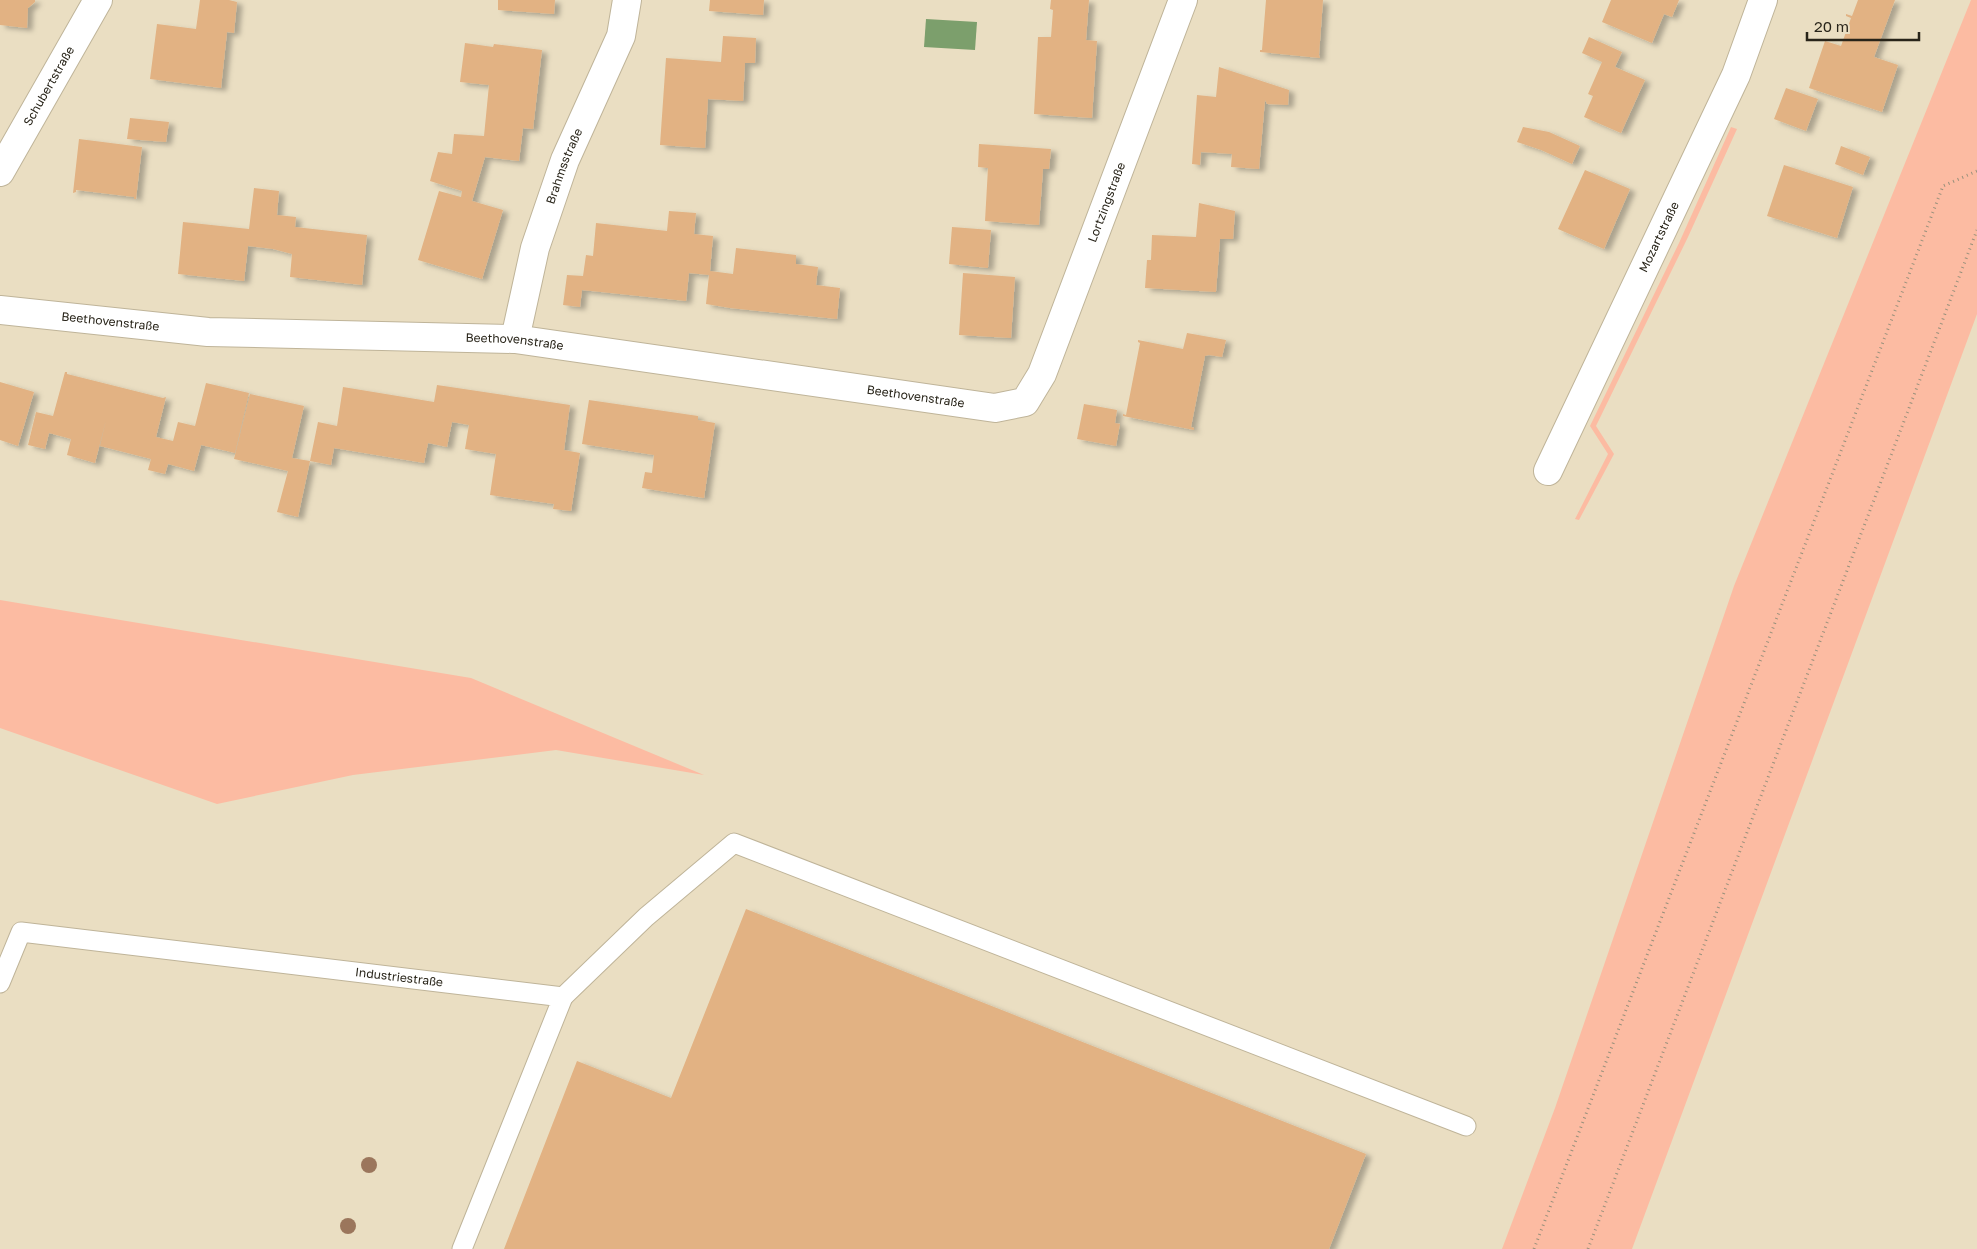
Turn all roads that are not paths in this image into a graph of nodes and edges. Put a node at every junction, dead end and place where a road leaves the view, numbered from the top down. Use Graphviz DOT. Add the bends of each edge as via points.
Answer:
graph roads {
  1 [pos="98,0"];
  2 [pos="626,0"];
  3 [pos="1183,0"];
  4 [pos="1763,0"];
  5 [pos="0,172"];
  6 [pos="0,310"];
  7 [pos="516,339"];
  8 [pos="1025,402"];
  9 [pos="1548,471"];
  10 [pos="0,983"];
  11 [pos="563,997"];
  12 [pos="1466,1126"];
  13 [pos="462,1249"];
  1 -- 5 [label="street, Schubertstraße"];
  2 -- 7 [label="street, Brahmsstraße" via="622,36 564,160 535,248"];
  3 -- 8 [label="street, Lortzingstraße" via="1042,374"];
  4 -- 9 [label="street, Mozartstraße" via="1736,75"];
  6 -- 7 [label="street, Beethovenstraße" via="208,332"];
  7 -- 8 [label="street, Beethovenstraße" via="995,408"];
  10 -- 11 [label="lane, Industriestraße" via="21,932"];
  11 -- 12 [label="lane" via="646,917 734,843"];
  11 -- 13 [label="lane"];
}
